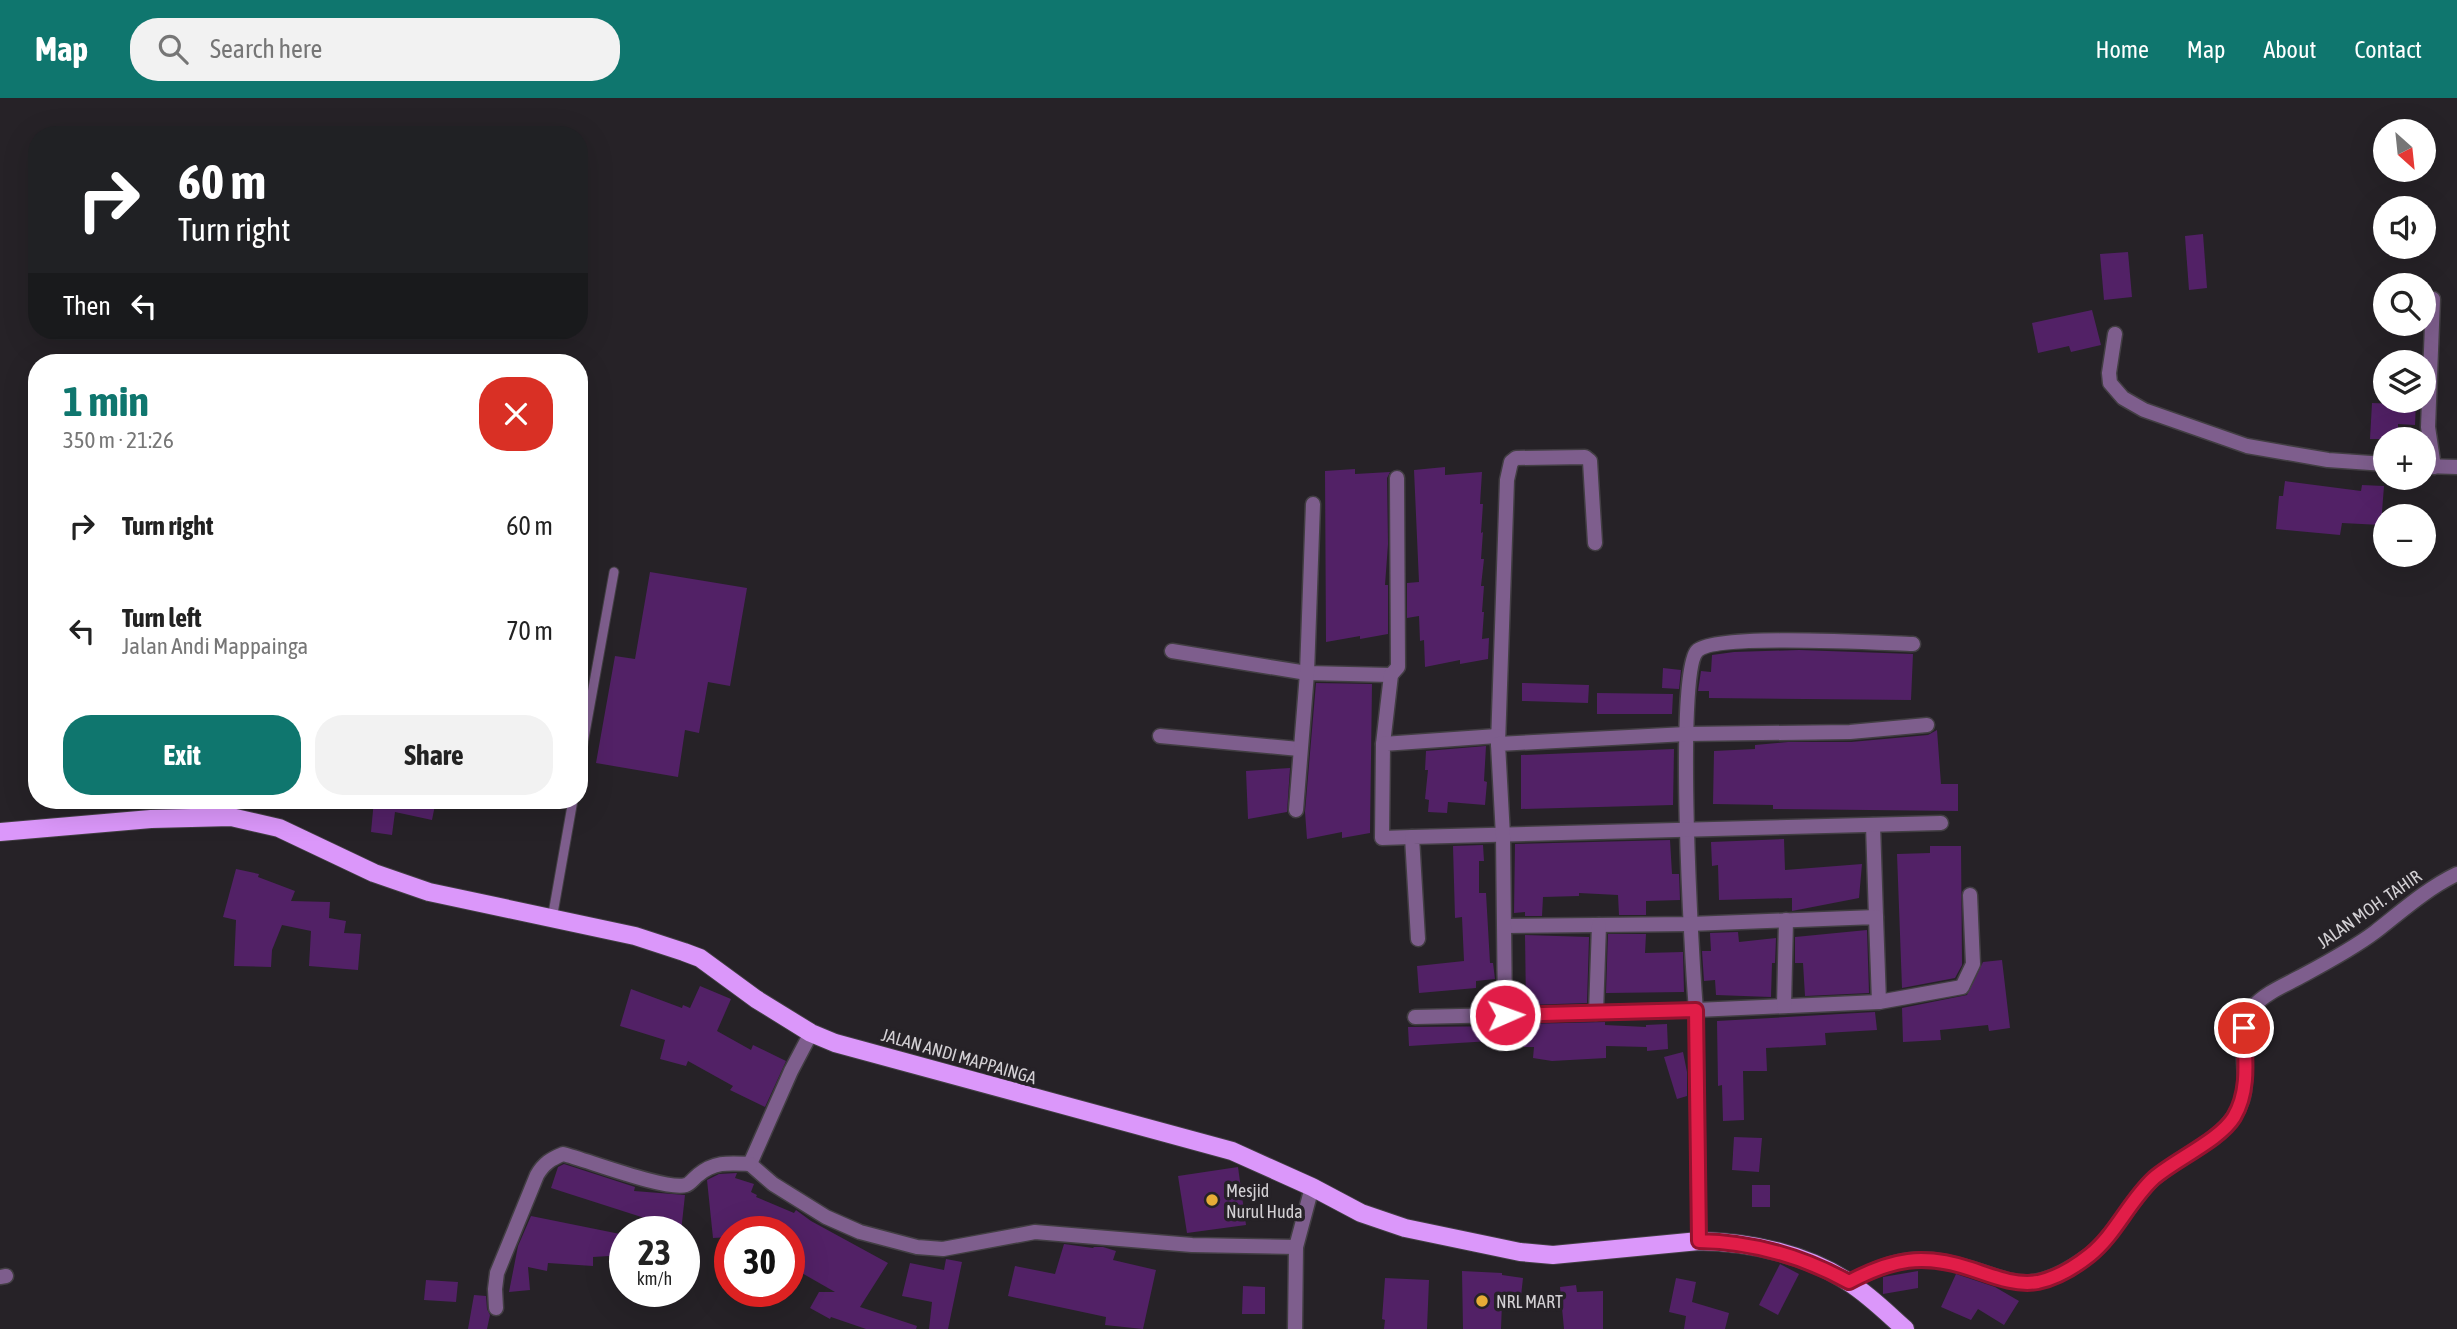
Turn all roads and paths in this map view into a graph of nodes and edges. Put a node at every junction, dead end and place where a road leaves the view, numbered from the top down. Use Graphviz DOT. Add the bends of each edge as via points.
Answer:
graph roads {
  1 [pos="2115,334"];
  2 [pos="2432,336"];
  3 [pos="2428,427"];
  4 [pos="2373,463"];
  5 [pos="2436,466"];
  6 [pos="2457,467"];
  7 [pos="1397,478"];
  8 [pos="1313,504"];
  9 [pos="1595,543"];
  10 [pos="614,572"];
  11 [pos="1913,643"];
  12 [pos="1172,651"];
  13 [pos="1307,673"];
  14 [pos="1391,675"];
  15 [pos="588,716"];
  16 [pos="1927,725"];
  17 [pos="1686,734"];
  18 [pos="1160,736"];
  19 [pos="1497,740"];
  20 [pos="1384,744"];
  21 [pos="1300,749"];
  22 [pos="571,809"];
  23 [pos="1296,810"];
  24 [pos="1941,823"];
  25 [pos="1873,825"];
  26 [pos="1688,830"];
  27 [pos="0,832"];
  28 [pos="1503,836"];
  29 [pos="1412,837"];
  30 [pos="2457,874"];
  31 [pos="1970,895"];
  32 [pos="1876,916"];
  33 [pos="552,919"];
  34 [pos="1786,920"];
  35 [pos="1690,924"];
  36 [pos="1599,925"];
  37 [pos="1505,926"];
  38 [pos="1418,939"];
  39 [pos="1879,1002"];
  40 [pos="1784,1006"];
  41 [pos="1696,1010"];
  42 [pos="1596,1013"];
  43 [pos="1505,1015"];
  44 [pos="1415,1017"];
  45 [pos="811,1033"];
  46 [pos="750,1164"];
  47 [pos="1312,1187"];
  48 [pos="1699,1241"];
  49 [pos="1296,1247"];
  50 [pos="1849,1282"];
  51 [pos="496,1308"];
  52 [pos="1295,1329"];
  53 [pos="1905,1329"];
  1 -- 4 [label="street" via="2110,383 2123,398 2144,410 2248,446"];
  2 -- 3 [label="street"];
  5 -- 6 [label="street"];
  7 -- 14 [label="street" via="1398,667"];
  8 -- 13 [label="street"];
  9 -- 19 [label="street" via="1590,461 1584,457 1516,458 1511,462"];
  10 -- 15 [label="lane"];
  11 -- 17 [label="street" via="1791,641 1707,646 1697,651 1692,663"];
  12 -- 13 [label="street"];
  13 -- 14 [label="street"];
  13 -- 21 [label="street"];
  14 -- 20 [label="street"];
  16 -- 17 [label="street" via="1850,732"];
  17 -- 19 [label="street"];
  17 -- 26 [label="street"];
  18 -- 21 [label="street"];
  19 -- 20 [label="street"];
  19 -- 28 [label="street"];
  20 -- 29 [label="street" via="1382,838"];
  21 -- 23 [label="street"];
  22 -- 33 [label="lane"];
  24 -- 25 [label="street"];
  25 -- 26 [label="street"];
  25 -- 32 [label="street"];
  26 -- 28 [label="street"];
  26 -- 35 [label="street"];
  27 -- 33 [label="main road, JALAN ANDI MAPPAINGA" via="231,817 279,828 374,873 420,889"];
  28 -- 29 [label="street"];
  28 -- 37 [label="street"];
  29 -- 38 [label="street"];
  30 -- 50 [label="street, JALAN MOH. TAHIR" via="2340,956 2255,1005 2244,1028 2245,1083 2235,1115 2218,1134 2152,1181 2087,1258 2035,1283 1917,1259 1897,1261"];
  31 -- 39 [label="street" via="1973,964 1962,987"];
  32 -- 34 [label="street"];
  32 -- 39 [label="street"];
  33 -- 45 [label="main road, JALAN ANDI MAPPAINGA" via="635,936 700,958"];
  34 -- 35 [label="street"];
  34 -- 40 [label="street"];
  35 -- 36 [label="street"];
  35 -- 41 [label="street"];
  36 -- 37 [label="street"];
  36 -- 42 [label="street"];
  37 -- 43 [label="street"];
  39 -- 40 [label="street"];
  40 -- 41 [label="street"];
  41 -- 42 [label="street"];
  41 -- 48 [label="street"];
  42 -- 43 [label="street"];
  43 -- 44 [label="street"];
  45 -- 46 [label="street"];
  45 -- 47 [label="main road, JALAN ANDI MAPPAINGA" via="919,1067 1232,1151"];
  46 -- 49 [label="street" via="826,1217 916,1248 943,1248 1035,1232 1192,1245"];
  46 -- 51 [label="street" via="721,1163 687,1185 678,1185 563,1154 551,1159 537,1175 497,1273"];
  47 -- 48 [label="main road, JALAN ANDI MAPPAINGA" via="1384,1222 1520,1252 1581,1254"];
  47 -- 49 [label="street"];
  48 -- 50 [label="main road, JALAN ANDI MAPPAINGA" via="1790,1255"];
  49 -- 52 [label="street"];
  50 -- 53 [label="main road, JALAN ANDI MAPPAINGA"];
}
